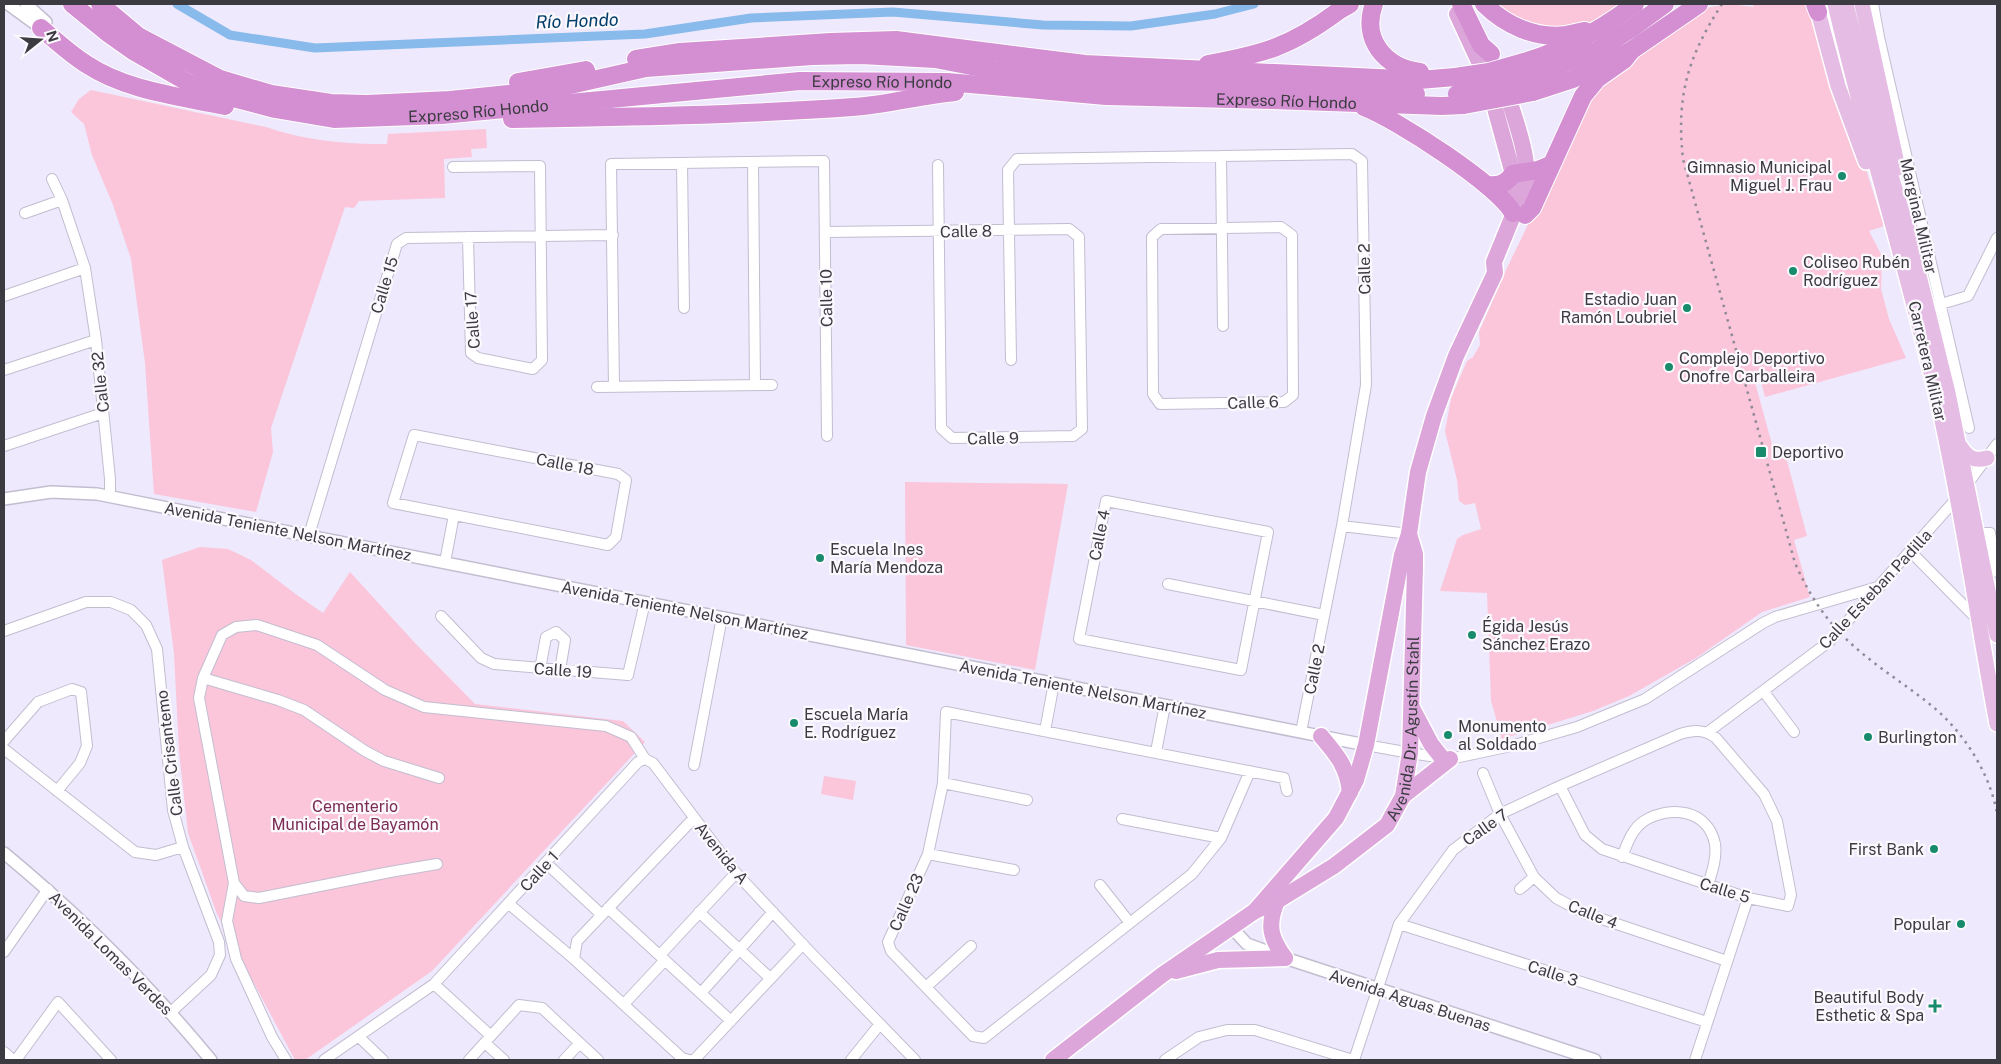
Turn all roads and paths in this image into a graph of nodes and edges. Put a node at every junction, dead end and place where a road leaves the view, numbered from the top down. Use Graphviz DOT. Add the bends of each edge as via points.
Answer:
graph roads {
  1 [pos="8,4"];
  2 [pos="26,4"];
  3 [pos="72,4"];
  4 [pos="88,4"];
  5 [pos="100,4"];
  6 [pos="110,4"];
  7 [pos="1374,4"];
  8 [pos="1453,4"];
  9 [pos="1461,4"];
  10 [pos="1470,4"];
  11 [pos="1484,4"];
  12 [pos="1665,4"];
  13 [pos="1699,4"];
  14 [pos="1873,4"];
  15 [pos="1345,6"];
  16 [pos="1817,6"];
  17 [pos="1845,6"];
  18 [pos="1629,8"];
  19 [pos="44,25"];
  20 [pos="1598,31"];
  21 [pos="1632,50"];
  22 [pos="1491,54"];
  23 [pos="1566,61"];
  24 [pos="1140,68"];
  25 [pos="1529,77"];
  26 [pos="744,85"];
  27 [pos="1050,92"];
  28 [pos="1458,92"];
  29 [pos="1352,103"];
  30 [pos="1503,107"];
  31 [pos="442,115"];
  32 [pos="334,119"];
  33 [pos="1221,156"];
  34 [pos="753,162"];
  35 [pos="682,163"];
  36 [pos="938,165"];
  37 [pos="1550,165"];
  38 [pos="452,167"];
  39 [pos="1520,172"];
  40 [pos="52,179"];
  41 [pos="1487,185"];
  42 [pos="62,200"];
  43 [pos="25,213"];
  44 [pos="1519,214"];
  45 [pos="1222,228"];
  46 [pos="1901,229"];
  47 [pos="1009,230"];
  48 [pos="938,231"];
  49 [pos="825,232"];
  50 [pos="613,235"];
  51 [pos="468,237"];
  52 [pos="541,237"];
  53 [pos="1997,238"];
  54 [pos="1079,262"];
  55 [pos="85,268"];
  56 [pos="4,296"];
  57 [pos="1928,307"];
  58 [pos="684,308"];
  59 [pos="1224,326"];
  60 [pos="96,340"];
  61 [pos="1010,360"];
  62 [pos="4,370"];
  63 [pos="755,385"];
  64 [pos="772,385"];
  65 [pos="614,386"];
  66 [pos="597,387"];
  67 [pos="103,413"];
  68 [pos="1969,428"];
  69 [pos="827,436"];
  70 [pos="4,446"];
  71 [pos="1960,446"];
  72 [pos="1993,452"];
  73 [pos="1968,484"];
  74 [pos="110,496"];
  75 [pos="1957,498"];
  76 [pos="4,499"];
  77 [pos="454,515"];
  78 [pos="1342,526"];
  79 [pos="1984,533"];
  80 [pos="1408,534"];
  81 [pos="309,535"];
  82 [pos="1911,552"];
  83 [pos="445,562"];
  84 [pos="1997,572"];
  85 [pos="1168,584"];
  86 [pos="1881,586"];
  87 [pos="1254,601"];
  88 [pos="646,602"];
  89 [pos="1324,615"];
  90 [pos="1973,615"];
  91 [pos="441,616"];
  92 [pos="722,617"];
  93 [pos="4,631"];
  94 [pos="1997,635"];
  95 [pos="540,668"];
  96 [pos="560,670"];
  97 [pos="203,678"];
  98 [pos="1054,683"];
  99 [pos="1764,692"];
  100 [pos="1165,705"];
  101 [pos="1411,705"];
  102 [pos="1997,724"];
  103 [pos="1045,731"];
  104 [pos="1301,732"];
  105 [pos="1708,732"];
  106 [pos="1794,732"];
  107 [pos="1321,736"];
  108 [pos="4,741"];
  109 [pos="1366,745"];
  110 [pos="4,749"];
  111 [pos="1156,752"];
  112 [pos="1410,753"];
  113 [pos="1446,758"];
  114 [pos="646,759"];
  115 [pos="694,764"];
  116 [pos="1250,771"];
  117 [pos="1483,773"];
  118 [pos="439,778"];
  119 [pos="943,784"];
  120 [pos="1560,786"];
  121 [pos="57,791"];
  122 [pos="1287,791"];
  123 [pos="1350,792"];
  124 [pos="1403,796"];
  125 [pos="1027,800"];
  126 [pos="1500,814"];
  127 [pos="694,818"];
  128 [pos="1122,819"];
  129 [pos="1221,838"];
  130 [pos="1315,842"];
  131 [pos="183,847"];
  132 [pos="4,853"];
  133 [pos="928,854"];
  134 [pos="1622,857"];
  135 [pos="546,863"];
  136 [pos="437,864"];
  137 [pos="1014,870"];
  138 [pos="736,872"];
  139 [pos="1534,877"];
  140 [pos="1308,882"];
  141 [pos="234,883"];
  142 [pos="1100,885"];
  143 [pos="1708,885"];
  144 [pos="1520,889"];
  145 [pos="48,890"];
  146 [pos="1748,898"];
  147 [pos="1277,901"];
  148 [pos="509,904"];
  149 [pos="605,911"];
  150 [pos="1255,911"];
  151 [pos="699,912"];
  152 [pos="773,912"];
  153 [pos="1130,923"];
  154 [pos="1399,924"];
  155 [pos="1232,928"];
  156 [pos="803,944"];
  157 [pos="971,946"];
  158 [pos="739,949"];
  159 [pos="4,952"];
  160 [pos="663,958"];
  161 [pos="1285,958"];
  162 [pos="574,959"];
  163 [pos="1727,961"];
  164 [pos="1162,975"];
  165 [pos="770,978"];
  166 [pos="434,984"];
  167 [pos="926,987"];
  168 [pos="1377,990"];
  169 [pos="701,993"];
  170 [pos="624,1004"];
  171 [pos="171,1012"];
  172 [pos="731,1021"];
  173 [pos="1707,1022"];
  174 [pos="880,1024"];
  175 [pos="359,1037"];
  176 [pos="488,1039"];
  177 [pos="580,1044"];
  178 [pos="4,1052"];
  179 [pos="327,1059"];
  180 [pos="14,1060"];
  181 [pos="111,1060"];
  182 [pos="211,1060"];
  183 [pos="286,1060"];
  184 [pos="383,1060"];
  185 [pos="469,1060"];
  186 [pos="504,1060"];
  187 [pos="564,1060"];
  188 [pos="598,1060"];
  189 [pos="689,1060"];
  190 [pos="694,1060"];
  191 [pos="851,1060"];
  192 [pos="915,1060"];
  193 [pos="1053,1060"];
  194 [pos="1165,1060"];
  195 [pos="1354,1060"];
  196 [pos="1595,1060"];
  197 [pos="1694,1060"];
  1 -- 19 [label="street"];
  2 -- 19 [label="street"];
  3 -- 32 [label="highway, Expreso Río Hondo" via="133,51 187,82 275,110"];
  4 -- 26 [label="highway" via="157,56 218,84 293,106 331,110 434,107 698,84"];
  5 -- 28 [label="highway" via="138,36 220,79 271,94 331,103 450,100 548,90 646,68 862,55 935,59 992,70 1101,82 1422,94"];
  6 -- 24 [label="highway, Expreso Río Hondo" via="180,51 228,72 284,87 342,93 484,87 680,52 876,40 929,43 1048,61"];
  7 -- 28 [label="highway" via="1370,17 1371,31 1388,59 1397,67"];
  8 -- 30 [label="highway"];
  9 -- 22 [label="highway" via="1481,46"];
  10 -- 22 [label="main road"];
  11 -- 20 [label="highway" via="1503,20 1524,30 1558,35"];
  12 -- 23 [label="highway" via="1596,51"];
  13 -- 21 [label="highway, Expreso Río Hondo"];
  14 -- 57 [label="street, Marginal Militar"];
  15 -- 24 [label="highway" via="1295,40 1256,54 1208,64 1157,64"];
  16 -- 46 [label="main road" via="1838,86 1885,214"];
  17 -- 46 [label="main road, Carretera Militar" via="1858,99"];
  17 -- 46 [label="main road" via="1906,202"];
  18 -- 20 [label="highway, Expreso Río Hondo"];
  18 -- 23 [label="highway" via="1606,34"];
  19 -- 32 [label="highway" via="86,65 132,85 284,118"];
  20 -- 25 [label="highway, Expreso Río Hondo" via="1549,54"];
  21 -- 25 [label="highway, Expreso Río Hondo" via="1573,78"];
  21 -- 37 [label="highway" via="1583,96"];
  22 -- 30 [label="highway"];
  23 -- 25 [label="highway"];
  24 -- 28 [label="highway, Expreso Río Hondo" via="1420,80"];
  25 -- 28 [label="highway, Expreso Río Hondo, bridge"];
  25 -- 28 [label="highway, Expreso Río Hondo, bridge" via="1488,72"];
  26 -- 27 [label="highway, Expreso Río Hondo" via="889,80"];
  26 -- 31 [label="highway, Expreso Río Hondo"];
  27 -- 29 [label="highway, Expreso Río Hondo"];
  27 -- 31 [label="highway" via="958,92 856,107 706,116 497,119"];
  28 -- 29 [label="highway, Expreso Río Hondo" via="1442,106"];
  29 -- 41 [label="highway" via="1398,123"];
  30 -- 39 [label="highway, Avenida Dr. Agustín Stahl"];
  31 -- 32 [label="highway, Expreso Río Hondo"];
  33 -- 45 [label="street"];
  33 -- 47 [label="street, Calle 2" via="1016,159 1008,170"];
  33 -- 78 [label="street, Calle 2" via="1352,154 1362,161 1366,385"];
  34 -- 35 [label="street"];
  34 -- 49 [label="street, Calle 10" via="824,161"];
  34 -- 63 [label="street"];
  35 -- 50 [label="street" via="611,164"];
  35 -- 58 [label="street"];
  36 -- 48 [label="street, Calle 9"];
  37 -- 39 [label="highway"];
  37 -- 44 [label="highway" via="1532,208"];
  38 -- 52 [label="street" via="540,166"];
  39 -- 41 [label="highway" via="1502,184"];
  39 -- 44 [label="highway, Avenida Dr. Agustín Stahl" via="1529,185"];
  40 -- 42 [label="street, Calle 32"];
  41 -- 44 [label="highway"];
  42 -- 43 [label="street"];
  42 -- 55 [label="street, Calle 32"];
  44 -- 80 [label="highway, Avenida Dr. Agustín Stahl" via="1503,268 1495,274 1456,356 1434,416 1418,472"];
  45 -- 45 [label="street, Calle 6" via="1281,227 1292,235 1294,395 1284,402 1160,404 1154,394 1152,237 1161,229"];
  45 -- 59 [label="street"];
  46 -- 57 [label="main road, Carretera Militar"];
  47 -- 48 [label="street, Calle 8"];
  47 -- 54 [label="street, Calle 8" via="1069,230 1079,237"];
  47 -- 61 [label="street"];
  48 -- 49 [label="street, Calle 8"];
  48 -- 54 [label="street, Calle 9" via="941,428 952,438 1073,436 1082,429"];
  49 -- 69 [label="street, Calle 10"];
  50 -- 52 [label="street, Calle 15"];
  50 -- 65 [label="street"];
  51 -- 52 [label="street, Calle 15"];
  51 -- 52 [label="street, Calle 17" via="471,353 478,358 533,369 542,360"];
  51 -- 81 [label="street, Calle 15" via="406,238 396,244"];
  53 -- 57 [label="street" via="1968,296"];
  55 -- 56 [label="street"];
  55 -- 60 [label="street, Calle 32"];
  57 -- 68 [label="street, Marginal Militar"];
  57 -- 71 [label="main road, Carretera Militar"];
  57 -- 75 [label="main road, Carretera Militar" via="1938,404"];
  60 -- 62 [label="street"];
  60 -- 67 [label="street, Calle 32"];
  63 -- 64 [label="street"];
  63 -- 65 [label="street"];
  65 -- 66 [label="street"];
  67 -- 70 [label="street"];
  67 -- 74 [label="street, Calle 32"];
  71 -- 72 [label="main road" via="1973,459"];
  71 -- 73 [label="main road, Carretera Militar"];
  72 -- 73 [label="street, Calle Esteban Padilla"];
  73 -- 75 [label="street, Calle Esteban Padilla"];
  73 -- 79 [label="main road, Carretera Militar"];
  74 -- 76 [label="street, Avenida Teniente Nelson Martínez" via="51,492"];
  74 -- 81 [label="street, Avenida Teniente Nelson Martínez"];
  75 -- 82 [label="street, Calle Esteban Padilla"];
  75 -- 102 [label="main road, Carretera Militar"];
  77 -- 77 [label="street, Calle 18" via="608,545 616,537 626,480 618,474 414,434 393,503"];
  77 -- 83 [label="street"];
  78 -- 80 [label="street"];
  78 -- 89 [label="street, Calle 2"];
  79 -- 84 [label="street"];
  79 -- 94 [label="main road, Carretera Militar"];
  80 -- 101 [label="highway, Avenida Dr. Agustín Stahl" via="1415,554"];
  80 -- 109 [label="highway, Avenida Dr. Agustín Stahl"];
  81 -- 83 [label="street, Avenida Teniente Nelson Martínez"];
  82 -- 86 [label="street, Calle Esteban Padilla"];
  82 -- 90 [label="street"];
  83 -- 88 [label="street, Avenida Teniente Nelson Martínez"];
  85 -- 87 [label="street"];
  86 -- 99 [label="street, Calle Esteban Padilla" via="1830,641"];
  86 -- 113 [label="street" via="1775,617 1645,699 1577,727 1511,746"];
  87 -- 87 [label="street, Calle 4" via="1241,670 1079,638 1106,501 1268,532"];
  87 -- 89 [label="street"];
  88 -- 92 [label="street, Avenida Teniente Nelson Martínez"];
  88 -- 96 [label="street, Calle 19" via="628,675"];
  89 -- 104 [label="street, Calle 2"];
  91 -- 95 [label="street, Calle 19" via="481,658 494,664"];
  92 -- 98 [label="street, Avenida Teniente Nelson Martínez"];
  92 -- 115 [label="street"];
  93 -- 131 [label="street, Calle Crisantemo" via="86,602 111,602 131,610 146,625 157,649 174,810"];
  95 -- 96 [label="street, Calle 19"];
  95 -- 96 [label="street" via="546,637 556,632 565,640"];
  97 -- 114 [label="street, Avenida A" via="222,635 236,627 257,625 317,646 385,690 424,707 606,726 632,737"];
  97 -- 118 [label="street" via="304,710 384,761"];
  97 -- 141 [label="street, Avenida A" via="198,698"];
  98 -- 100 [label="street, Avenida Teniente Nelson Martínez"];
  98 -- 103 [label="street"];
  99 -- 105 [label="street, Calle Esteban Padilla"];
  99 -- 106 [label="street"];
  100 -- 104 [label="street, Avenida Teniente Nelson Martínez"];
  100 -- 111 [label="street"];
  101 -- 112 [label="highway, Avenida Dr. Agustín Stahl"];
  101 -- 113 [label="highway" via="1431,744"];
  103 -- 111 [label="street, Calle 23"];
  103 -- 119 [label="street, Calle 23" via="946,712"];
  104 -- 107 [label="street, Avenida Teniente Nelson Martínez"];
  105 -- 120 [label="street, Calle 7" via="1680,734"];
  105 -- 146 [label="street, Calle 5" via="1764,794 1777,821 1791,895 1788,906"];
  107 -- 109 [label="street, Avenida Teniente Nelson Martínez"];
  107 -- 123 [label="highway" via="1348,776"];
  108 -- 121 [label="street" via="38,702 72,689 82,692 87,746 80,763"];
  109 -- 112 [label="street"];
  109 -- 123 [label="highway, Avenida Dr. Agustín Stahl"];
  110 -- 121 [label="street"];
  111 -- 116 [label="street, Calle 23"];
  112 -- 113 [label="street"];
  112 -- 124 [label="highway, Avenida Dr. Agustín Stahl"];
  113 -- 124 [label="highway"];
  114 -- 127 [label="street, Avenida A" via="653,763"];
  114 -- 135 [label="street, Calle 1" via="638,762"];
  116 -- 122 [label="street, Calle 23" via="1284,778"];
  116 -- 129 [label="street, Calle 23"];
  117 -- 126 [label="street, Calle 4"];
  119 -- 125 [label="street"];
  119 -- 133 [label="street, Calle 23"];
  120 -- 126 [label="street, Calle 7"];
  120 -- 134 [label="street, Calle 5" via="1585,835 1602,849"];
  121 -- 131 [label="street" via="135,852 156,855"];
  123 -- 130 [label="highway, Avenida Dr. Agustín Stahl" via="1336,818"];
  124 -- 140 [label="highway, Avenida Dr. Agustín Stahl" via="1387,825"];
  126 -- 139 [label="street, Calle 4"];
  126 -- 154 [label="street, Calle 7" via="1453,850"];
  127 -- 138 [label="street, Avenida A"];
  127 -- 149 [label="street"];
  128 -- 129 [label="street"];
  129 -- 153 [label="street, Calle 23" via="1192,874"];
  130 -- 140 [label="highway" via="1302,870"];
  130 -- 150 [label="highway, Avenida Dr. Agustín Stahl"];
  131 -- 171 [label="street, Calle Crisantemo" via="219,942 220,955 211,975"];
  132 -- 145 [label="street, Avenida Lomas Verdes"];
  133 -- 137 [label="street"];
  133 -- 167 [label="street, Calle 23" via="888,942 891,951"];
  134 -- 143 [label="street, Calle 5"];
  134 -- 143 [label="street" via="1630,836 1643,822 1667,811 1686,811 1704,824 1714,842 1715,858"];
  135 -- 148 [label="street, Calle 1"];
  135 -- 149 [label="street"];
  136 -- 141 [label="street" via="259,898 244,896"];
  138 -- 151 [label="street"];
  138 -- 152 [label="street, Avenida A"];
  139 -- 144 [label="street"];
  139 -- 163 [label="street, Calle 4" via="1556,898 1584,913"];
  140 -- 147 [label="highway, Avenida Dr. Agustín Stahl"];
  141 -- 183 [label="street" via="227,921 236,959"];
  142 -- 153 [label="street"];
  143 -- 146 [label="street, Calle 5"];
  145 -- 159 [label="street"];
  145 -- 171 [label="street, Avenida Lomas Verdes"];
  146 -- 163 [label="street"];
  147 -- 150 [label="highway, Avenida Dr. Agustín Stahl"];
  147 -- 161 [label="highway" via="1271,915 1271,928 1274,943"];
  148 -- 162 [label="street"];
  148 -- 166 [label="street, Calle 1"];
  149 -- 160 [label="street"];
  149 -- 162 [label="street" via="577,941"];
  150 -- 155 [label="highway, Avenida Dr. Agustín Stahl"];
  151 -- 158 [label="street"];
  151 -- 160 [label="street"];
  152 -- 156 [label="street, Avenida A"];
  152 -- 158 [label="street"];
  153 -- 167 [label="street, Calle 23" via="984,1038 973,1036"];
  154 -- 168 [label="street, Calle 7"];
  154 -- 173 [label="street, Calle 3"];
  155 -- 161 [label="street, Avenida Aguas Buenas" via="1247,944"];
  155 -- 164 [label="highway, Avenida Dr. Agustín Stahl"];
  156 -- 165 [label="street"];
  156 -- 174 [label="street, Avenida A"];
  157 -- 167 [label="street"];
  158 -- 165 [label="street"];
  158 -- 169 [label="street"];
  160 -- 169 [label="street"];
  160 -- 170 [label="street"];
  161 -- 164 [label="highway" via="1218,960"];
  161 -- 168 [label="street, Avenida Aguas Buenas"];
  162 -- 170 [label="street"];
  163 -- 173 [label="street"];
  164 -- 193 [label="highway, Avenida Dr. Agustín Stahl"];
  165 -- 172 [label="street"];
  166 -- 175 [label="street, Calle 1"];
  166 -- 176 [label="street"];
  168 -- 195 [label="street, Calle 7"];
  168 -- 196 [label="street, Avenida Aguas Buenas"];
  169 -- 172 [label="street"];
  170 -- 189 [label="street" via="682,1058"];
  171 -- 182 [label="street, Avenida Lomas Verdes"];
  172 -- 190 [label="street"];
  173 -- 197 [label="street"];
  174 -- 191 [label="street"];
  174 -- 192 [label="street"];
  175 -- 179 [label="street, Calle 1"];
  175 -- 184 [label="street"];
  176 -- 177 [label="street" via="519,1005 542,1008"];
  176 -- 185 [label="street"];
  176 -- 186 [label="street"];
  177 -- 187 [label="street"];
  177 -- 188 [label="street"];
  178 -- 180 [label="street"];
  180 -- 181 [label="street" via="58,1002"];
  194 -- 195 [label="street" via="1200,1037 1227,1030 1255,1030"];
}
